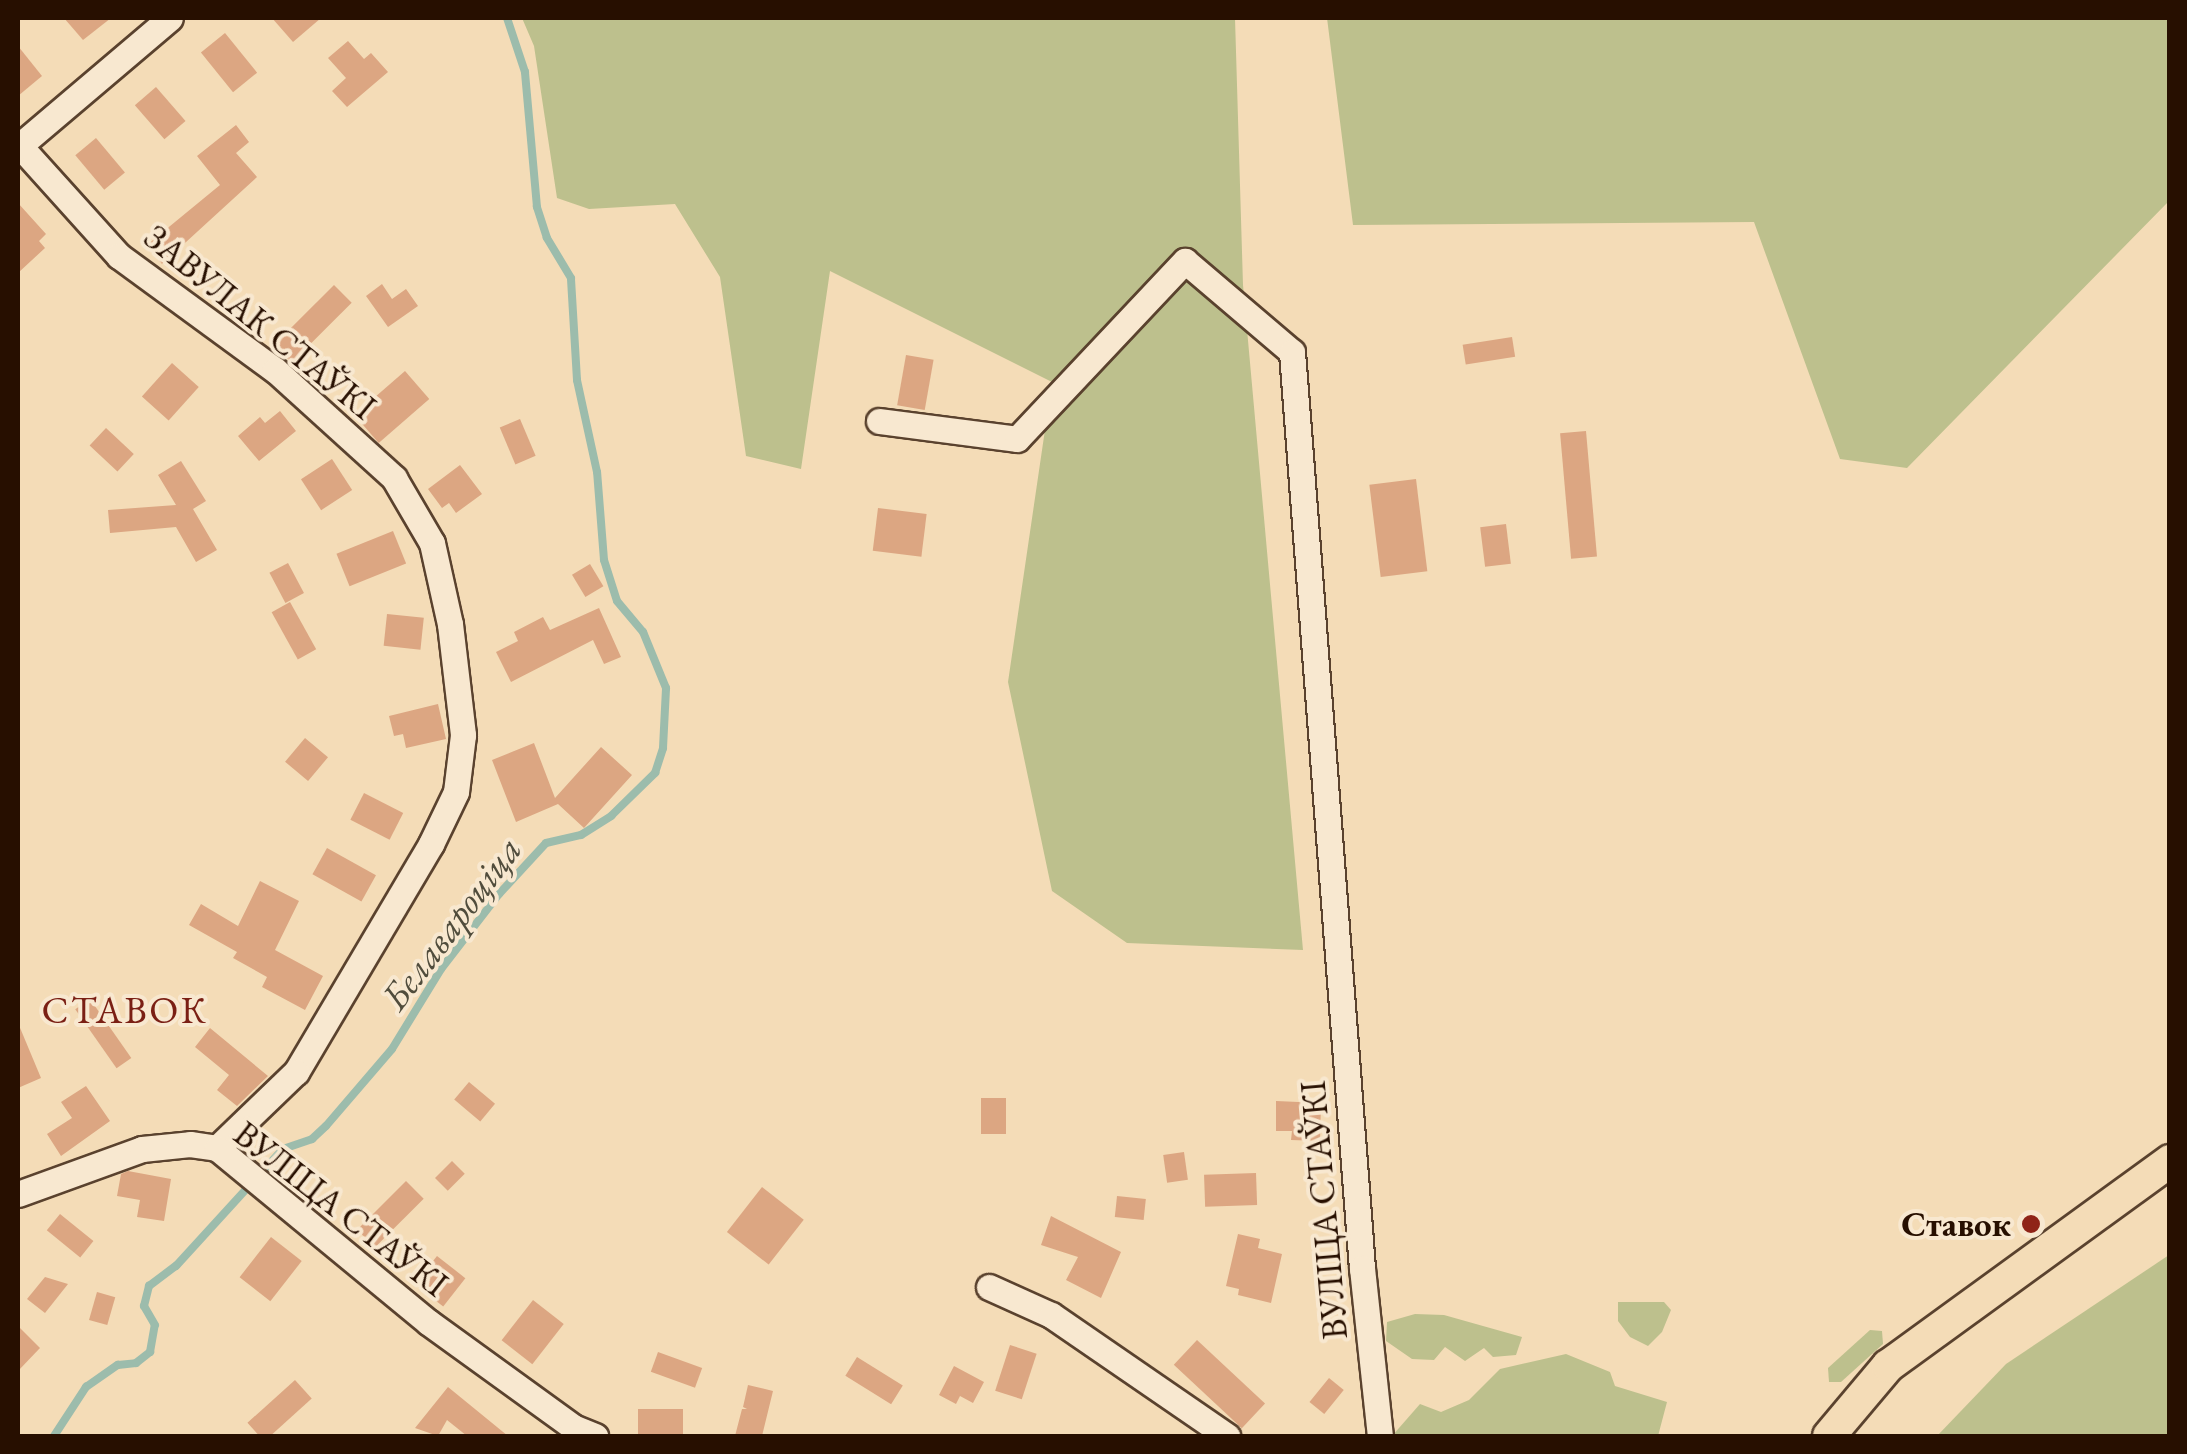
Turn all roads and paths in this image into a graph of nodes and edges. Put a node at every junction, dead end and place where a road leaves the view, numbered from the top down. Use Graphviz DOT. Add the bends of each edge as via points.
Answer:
graph roads {
  1 [pos="170,18"];
  2 [pos="18,145"];
  3 [pos="879,421"];
  4 [pos="224,1154"];
  5 [pos="2170,1161"];
  6 [pos="18,1194"];
  7 [pos="989,1286"];
  8 [pos="595,1436"];
  9 [pos="1227,1436"];
  10 [pos="1380,1436"];
  11 [pos="1828,1436"];
  1 -- 2 [label="street"];
  2 -- 4 [label="street, ЗАВУЛАК СТАЎКІ" via="119,256 275,370 394,478 432,543 450,624 463,735 456,792 296,1072"];
  3 -- 10 [label="street, ВУЛІЦА СТАЎКІ" via="1017,439 1185,261 1292,352"];
  4 -- 6 [label="street, ВУЛІЦА СТАЎКІ" via="190,1144 142,1149"];
  4 -- 8 [label="street, ВУЛІЦА СТАЎКІ" via="428,1322 572,1427"];
  5 -- 11 [label="main road" via="1888,1366"];
  7 -- 9 [label="street" via="1052,1315"];
}
